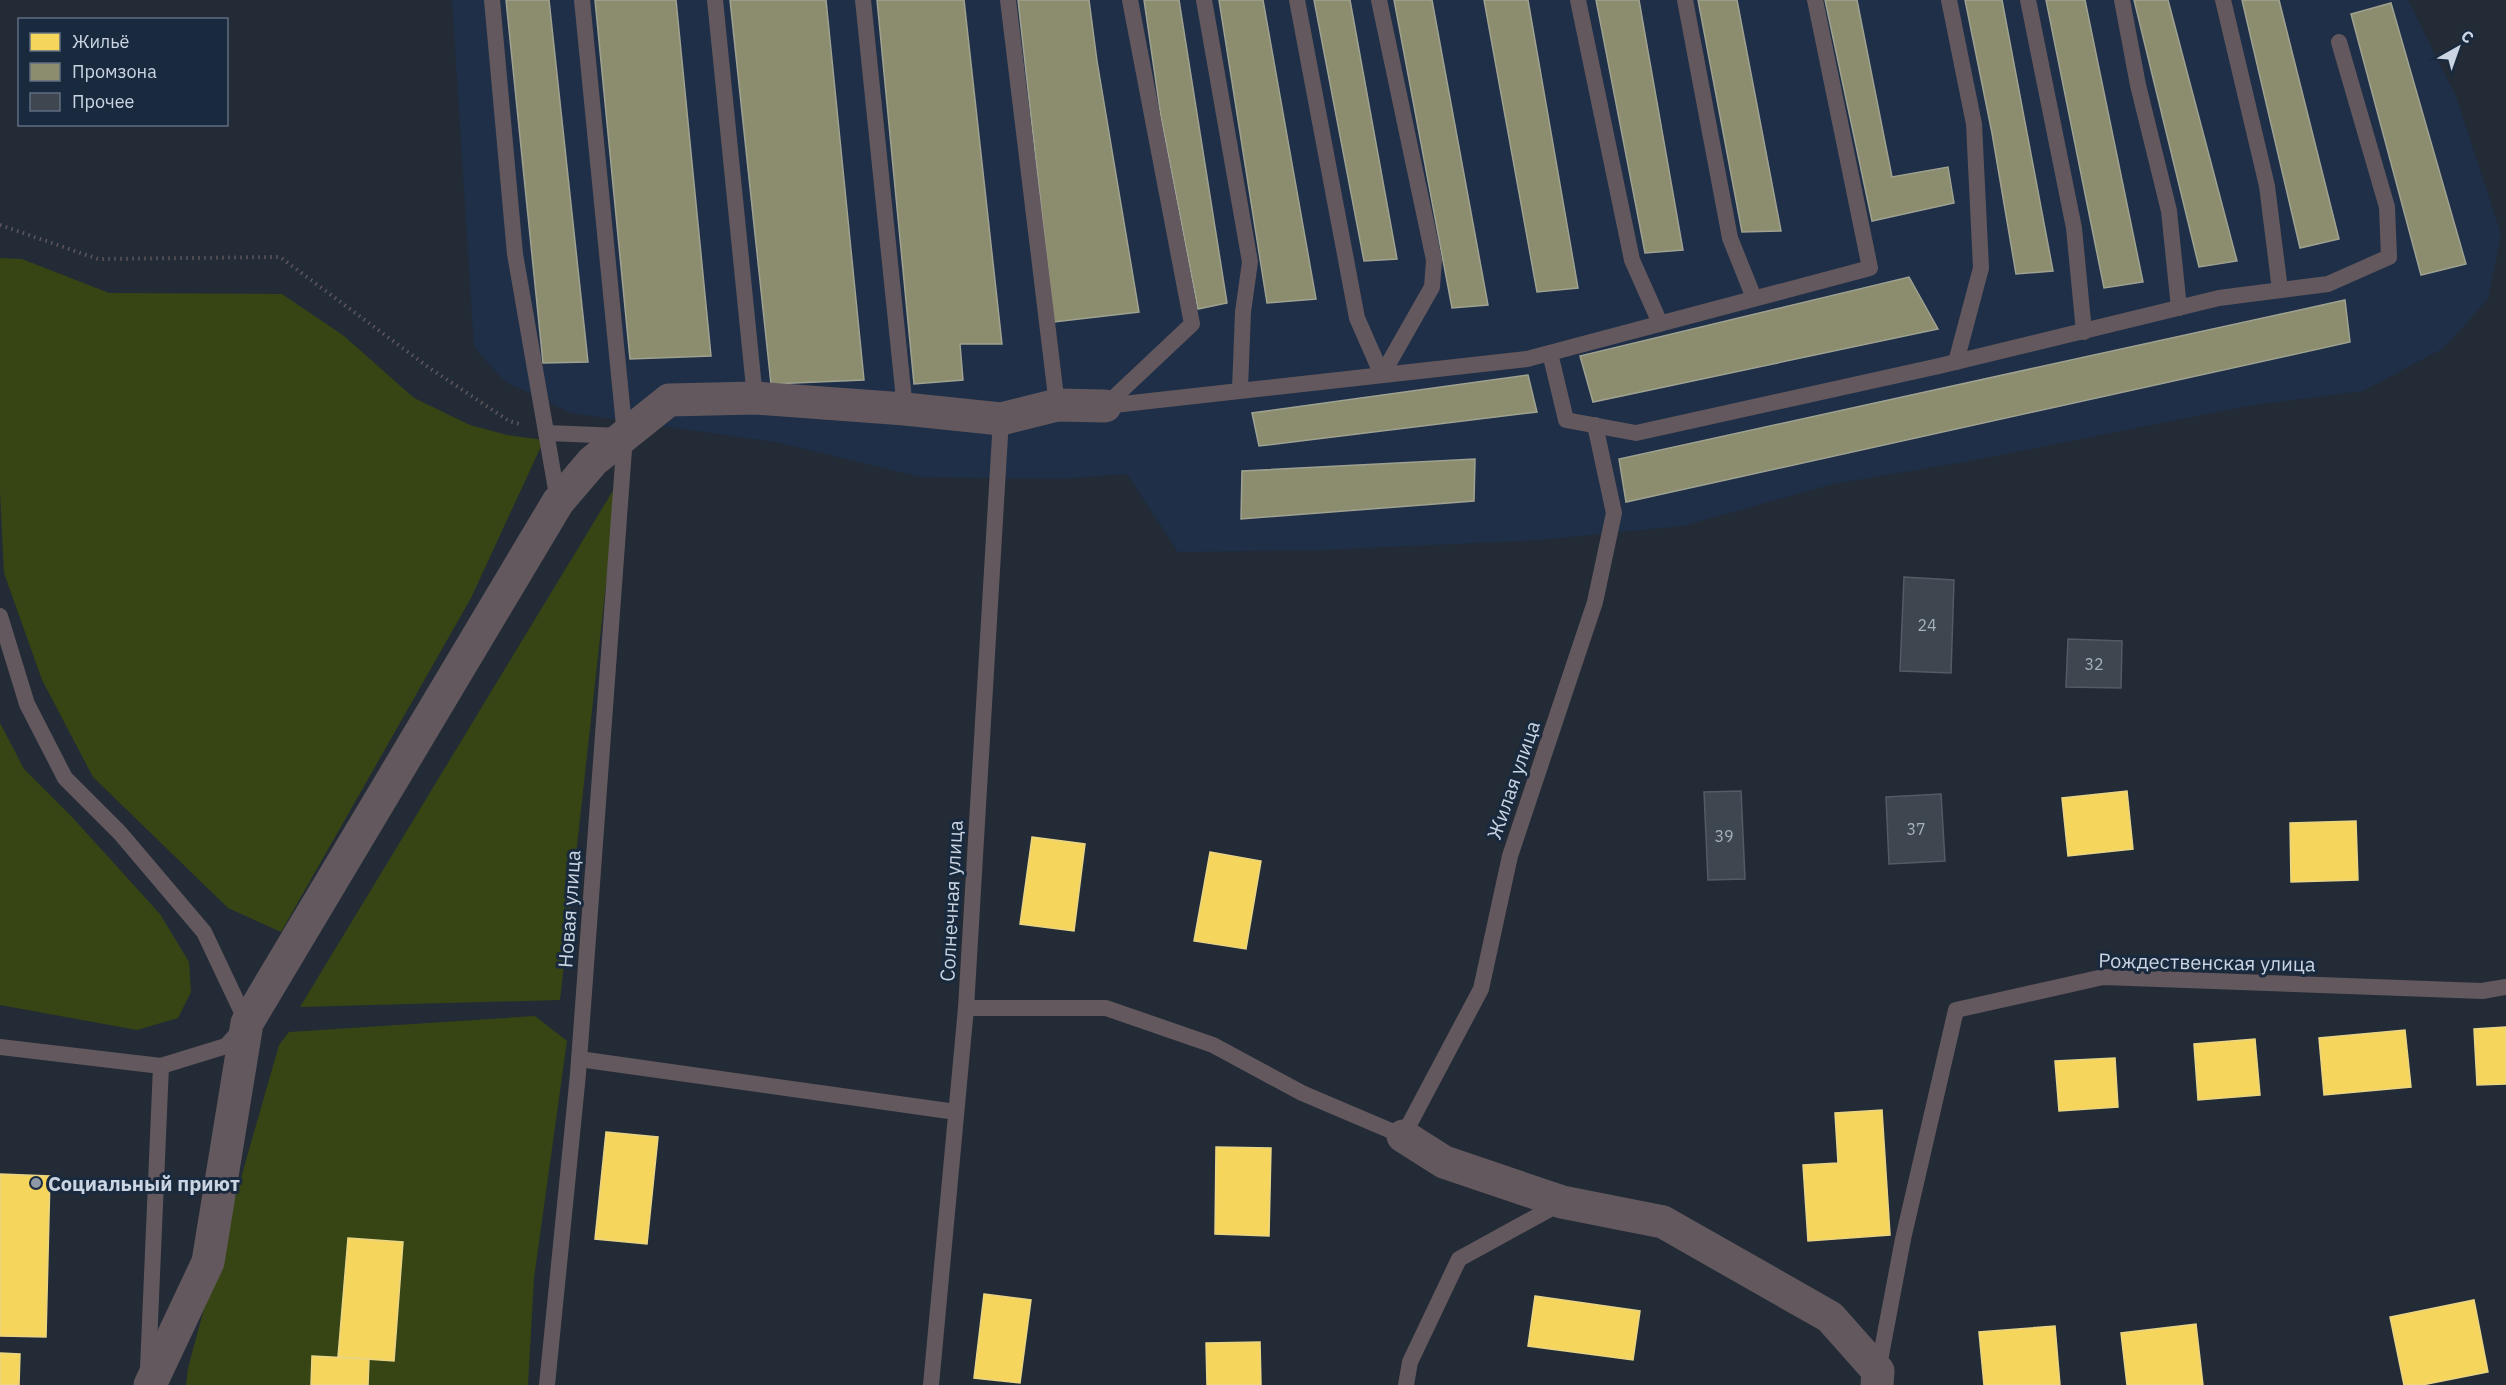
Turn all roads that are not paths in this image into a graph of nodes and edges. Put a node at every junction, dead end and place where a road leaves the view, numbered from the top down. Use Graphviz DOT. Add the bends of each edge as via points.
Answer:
graph roads {
  1 [pos="492,0"];
  2 [pos="582,0"];
  3 [pos="715,0"];
  4 [pos="863,0"];
  5 [pos="1008,0"];
  6 [pos="1130,0"];
  7 [pos="1204,0"];
  8 [pos="1297,0"];
  9 [pos="1379,0"];
  10 [pos="1578,0"];
  11 [pos="1685,0"];
  12 [pos="1815,0"];
  13 [pos="1949,0"];
  14 [pos="2028,0"];
  15 [pos="2122,0"];
  16 [pos="2223,0"];
  17 [pos="2339,42"];
  18 [pos="2280,290"];
  19 [pos="1754,298"];
  20 [pos="2179,308"];
  21 [pos="1660,323"];
  22 [pos="2084,332"];
  23 [pos="1550,352"];
  24 [pos="1956,362"];
  25 [pos="1382,375"];
  26 [pos="1240,389"];
  27 [pos="755,398"];
  28 [pos="1057,405"];
  29 [pos="1105,405"];
  30 [pos="904,409"];
  31 [pos="1001,419"];
  32 [pos="1595,425"];
  33 [pos="547,433"];
  34 [pos="624,436"];
  35 [pos="558,502"];
  36 [pos="0,616"];
  37 [pos="2506,987"];
  38 [pos="966,1008"];
  39 [pos="247,1023"];
  40 [pos="0,1047"];
  41 [pos="579,1059"];
  42 [pos="160,1066"];
  43 [pos="956,1112"];
  44 [pos="1403,1136"];
  45 [pos="1562,1202"];
  46 [pos="1878,1378"];
  47 [pos="149,1385"];
  48 [pos="547,1385"];
  49 [pos="931,1385"];
  50 [pos="1406,1385"];
  1 -- 33 [label="lane" via="515,254"];
  2 -- 34 [label="lane, Новая улица"];
  3 -- 27 [label="lane"];
  4 -- 30 [label="lane"];
  5 -- 28 [label="lane"];
  6 -- 29 [label="lane" via="1192,324"];
  7 -- 26 [label="lane" via="1250,262 1243,312"];
  8 -- 25 [label="lane" via="1357,318"];
  9 -- 25 [label="lane" via="1434,260 1432,287"];
  10 -- 21 [label="lane" via="1632,260"];
  11 -- 19 [label="lane" via="1730,238"];
  12 -- 19 [label="lane" via="1870,268"];
  13 -- 24 [label="lane" via="1974,124 1981,268"];
  14 -- 22 [label="lane" via="2074,228"];
  15 -- 20 [label="lane" via="2138,86 2169,211"];
  16 -- 18 [label="lane" via="2267,186"];
  17 -- 18 [label="lane" via="2387,207 2389,257 2328,284"];
  18 -- 20 [label="lane"];
  19 -- 21 [label="lane"];
  20 -- 22 [label="lane"];
  21 -- 23 [label="lane"];
  22 -- 24 [label="lane"];
  23 -- 25 [label="lane" via="1527,359"];
  23 -- 32 [label="lane" via="1566,420"];
  24 -- 32 [label="lane" via="1636,433"];
  25 -- 26 [label="lane"];
  26 -- 29 [label="lane"];
  27 -- 30 [label="street"];
  27 -- 34 [label="street" via="669,400"];
  28 -- 29 [label="street"];
  28 -- 31 [label="street"];
  30 -- 31 [label="street"];
  31 -- 38 [label="lane, Солнечная улица"];
  32 -- 44 [label="lane, Жилая улица" via="1614,513 1595,602 1510,856 1481,989"];
  33 -- 34 [label="lane"];
  33 -- 35 [label="lane"];
  34 -- 35 [label="street" via="592,461"];
  34 -- 41 [label="lane, Новая улица"];
  35 -- 39 [label="street"];
  36 -- 39 [label="lane" via="27,704 65,778 120,833 204,932"];
  37 -- 46 [label="lane, Рождественская улица" via="2459,990 2103,977 1956,1010 1906,1228"];
  38 -- 43 [label="lane, Солнечная улица"];
  38 -- 44 [label="lane" via="1106,1008 1213,1045 1302,1093"];
  39 -- 42 [label="lane" via="226,1046"];
  39 -- 47 [label="street" via="207,1262"];
  40 -- 42 [label="lane"];
  41 -- 43 [label="lane"];
  41 -- 48 [label="lane, Новая улица"];
  42 -- 47 [label="lane"];
  43 -- 49 [label="lane, Солнечная улица"];
  44 -- 45 [label="street" via="1444,1162"];
  45 -- 46 [label="street" via="1663,1222 1830,1317"];
  45 -- 50 [label="lane" via="1459,1259 1410,1362"];
}
